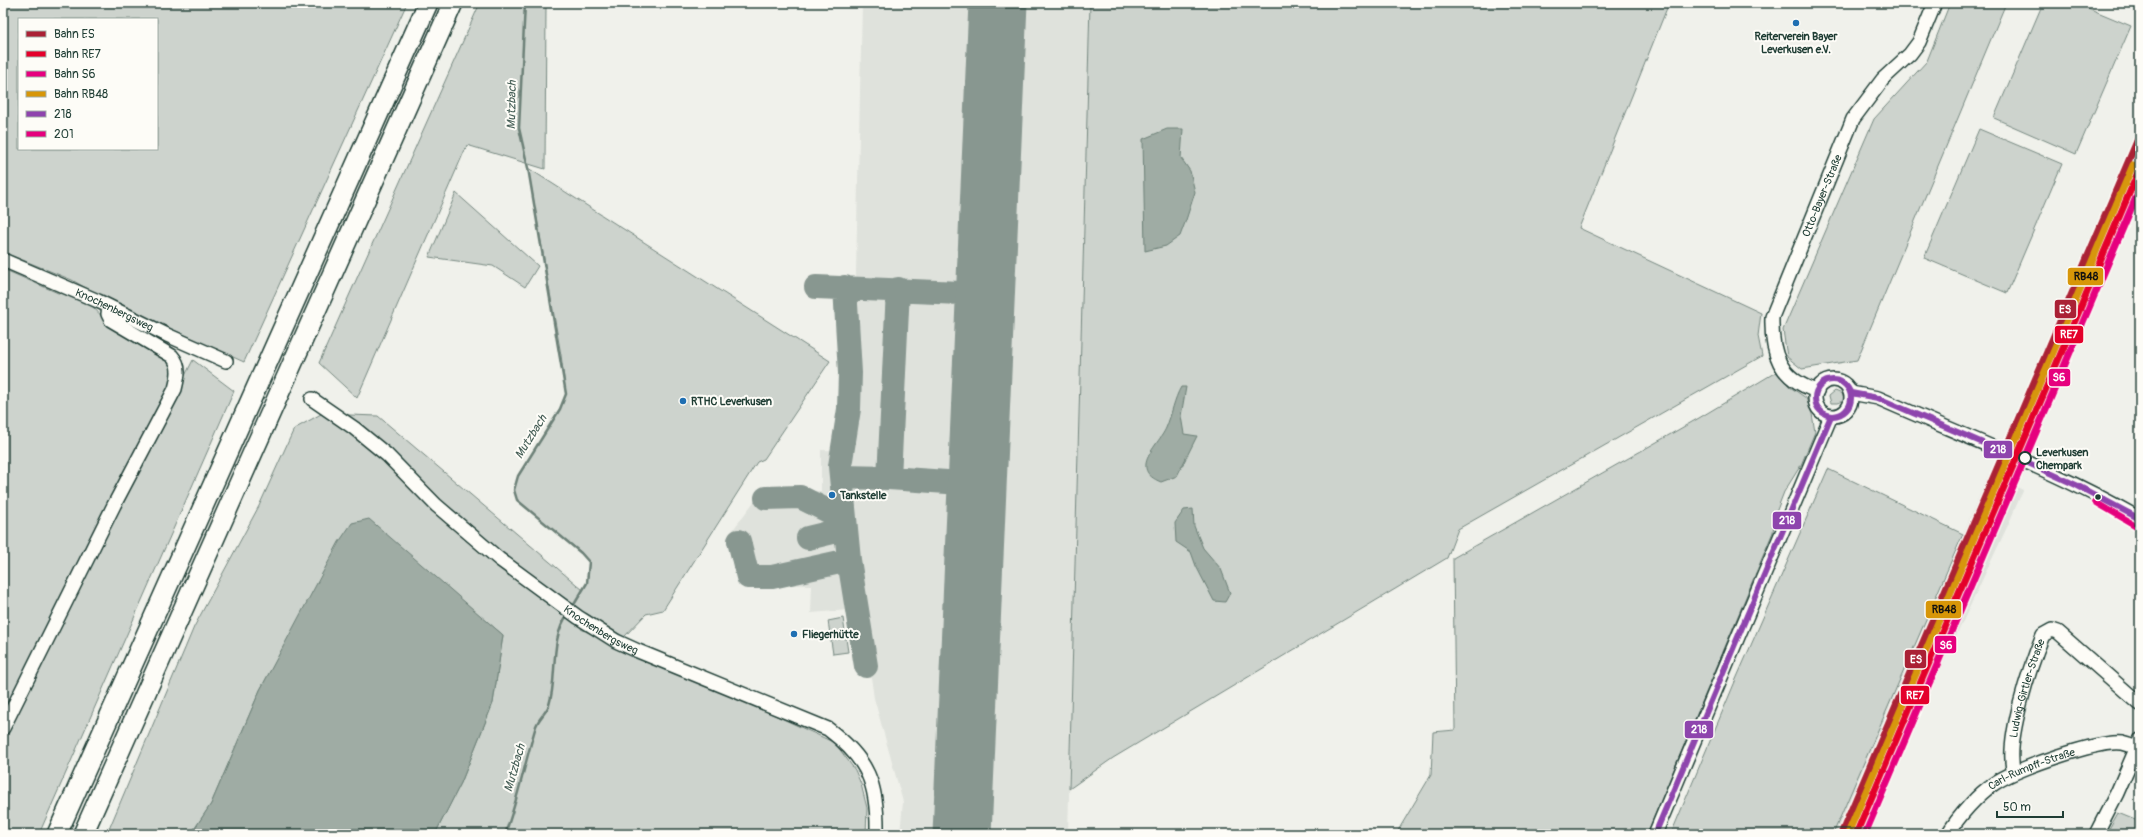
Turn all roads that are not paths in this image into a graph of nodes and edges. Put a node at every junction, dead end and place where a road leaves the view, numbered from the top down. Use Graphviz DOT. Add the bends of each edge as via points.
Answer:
graph roads {
  1 [pos="428,3"];
  2 [pos="453,3"];
  3 [pos="1935,3"];
  4 [pos="3,260"];
  5 [pos="109,307"];
  6 [pos="226,361"];
  7 [pos="1817,391"];
  8 [pos="1851,393"];
  9 [pos="312,399"];
  10 [pos="1831,416"];
  11 [pos="2140,519"];
  12 [pos="2140,704"];
  13 [pos="3,728"];
  14 [pos="2138,744"];
  15 [pos="2014,772"];
  16 [pos="106,784"];
  17 [pos="57,834"];
  18 [pos="83,834"];
  19 [pos="95,834"];
  20 [pos="877,834"];
  21 [pos="1655,834"];
  22 [pos="1948,834"];
  23 [pos="2096,834"];
  1 -- 17 [label="highway"];
  2 -- 16 [label="highway"];
  3 -- 7 [label="street, Otto-Bayer-Straße" via="1919,42 1883,79 1853,119 1772,317 1771,336 1776,357 1790,376"];
  4 -- 5 [label="street, Knochenbergsweg"];
  5 -- 6 [label="street, Knochenbergsweg"];
  5 -- 13 [label="street" via="110,320 172,356 176,360 179,375 175,389"];
  7 -- 8 [label="street" via="1824,382 1834,380 1845,385"];
  7 -- 10 [label="street" via="1816,401 1820,409"];
  8 -- 10 [label="street" via="1848,407 1843,412"];
  8 -- 11 [label="street" via="1878,398 2042,469 2088,490"];
  9 -- 20 [label="street, Knochenbergsweg" via="354,428 499,559 578,617 616,641 638,651 828,729 851,748 868,775 877,811"];
  10 -- 21 [label="street"];
  12 -- 15 [label="street, Ludwig-Girtler-Straße" via="2058,632 2052,630 2043,635 2021,702 2011,761"];
  14 -- 15 [label="street, Carl-Rumpff-Straße" via="2104,745"];
  14 -- 23 [label="street"];
  15 -- 22 [label="street, Carl-Rumpff-Straße" via="1993,783 1964,812"];
  16 -- 18 [label="highway"];
  16 -- 19 [label="highway" via="105,811"];
}
